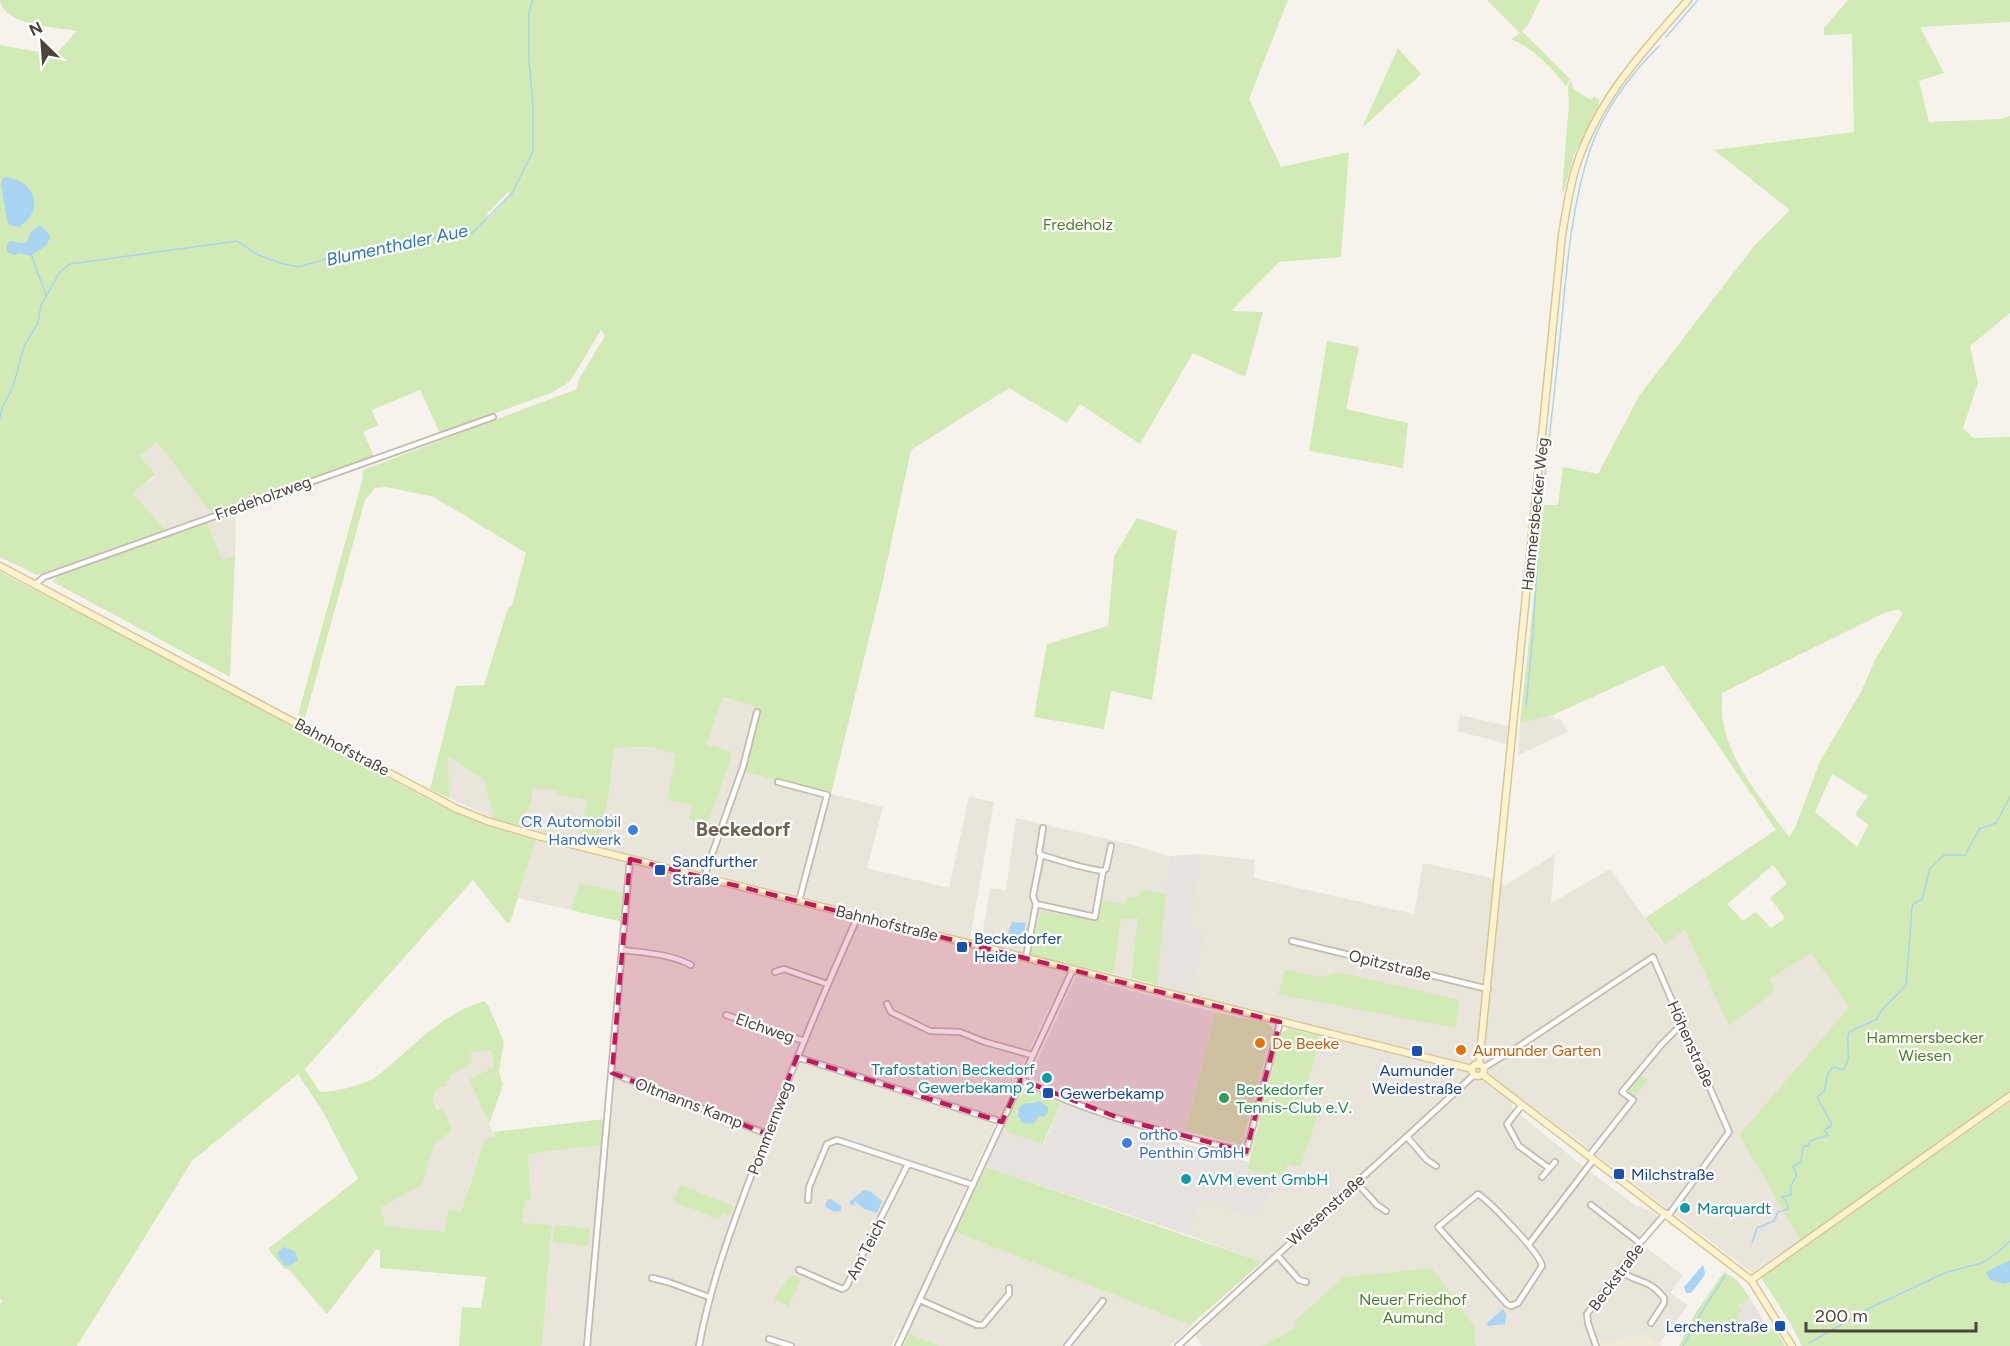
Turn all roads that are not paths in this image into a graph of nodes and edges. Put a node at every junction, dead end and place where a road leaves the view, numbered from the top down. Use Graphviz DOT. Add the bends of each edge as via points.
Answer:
graph roads {
  1 [pos="1688,0"];
  2 [pos="493,417"];
  3 [pos="0,566"];
  4 [pos="36,584"];
  5 [pos="757,712"];
  6 [pos="777,782"];
  7 [pos="1043,828"];
  8 [pos="1111,846"];
  9 [pos="1041,855"];
  10 [pos="630,860"];
  11 [pos="1103,871"];
  12 [pos="704,877"];
  13 [pos="799,901"];
  14 [pos="1036,904"];
  15 [pos="858,916"];
  16 [pos="1292,941"];
  17 [pos="622,950"];
  18 [pos="1026,958"];
  19 [pos="691,965"];
  20 [pos="1073,969"];
  21 [pos="775,972"];
  22 [pos="827,984"];
  23 [pos="1488,989"];
  24 [pos="887,1005"];
  25 [pos="726,1015"];
  26 [pos="1280,1022"];
  27 [pos="1682,1024"];
  28 [pos="804,1041"];
  29 [pos="1032,1055"];
  30 [pos="797,1057"];
  31 [pos="1482,1069"];
  32 [pos="1473,1072"];
  33 [pos="612,1073"];
  34 [pos="1021,1079"];
  35 [pos="2010,1096"];
  36 [pos="1522,1105"];
  37 [pos="1002,1122"];
  38 [pos="767,1134"];
  39 [pos="1407,1137"];
  40 [pos="1591,1158"];
  41 [pos="1555,1161"];
  42 [pos="908,1164"];
  43 [pos="1436,1166"];
  44 [pos="1549,1168"];
  45 [pos="1542,1178"];
  46 [pos="1356,1182"];
  47 [pos="973,1185"];
  48 [pos="808,1200"];
  49 [pos="1591,1205"];
  50 [pos="1386,1211"];
  51 [pos="1667,1214"];
  52 [pos="1641,1243"];
  53 [pos="1529,1244"];
  54 [pos="1277,1254"];
  55 [pos="799,1270"];
  56 [pos="1620,1271"];
  57 [pos="652,1278"];
  58 [pos="1751,1280"];
  59 [pos="1306,1282"];
  60 [pos="1009,1288"];
  61 [pos="709,1297"];
  62 [pos="920,1300"];
  63 [pos="1103,1301"];
  64 [pos="1651,1323"];
  65 [pos="769,1339"];
  66 [pos="587,1346"];
  67 [pos="699,1346"];
  68 [pos="791,1346"];
  69 [pos="898,1346"];
  70 [pos="1067,1346"];
  71 [pos="1178,1346"];
  72 [pos="1596,1346"];
  73 [pos="1792,1346"];
  1 -- 23 [label="street, Hammersbecker Weg" via="1606,101 1581,152 1567,201"];
  2 -- 4 [label="street, Fredeholzweg" via="44,577"];
  3 -- 4 [label="street, Bahnhofstraße"];
  4 -- 10 [label="street, Bahnhofstraße" via="472,816"];
  5 -- 12 [label="street" via="743,767"];
  6 -- 13 [label="street" via="827,795"];
  7 -- 9 [label="street"];
  8 -- 11 [label="street"];
  9 -- 11 [label="street"];
  9 -- 14 [label="street" via="1033,896"];
  10 -- 12 [label="street, Bahnhofstraße"];
  10 -- 17 [label="street"];
  11 -- 14 [label="street" via="1095,917"];
  12 -- 13 [label="street, Bahnhofstraße"];
  13 -- 15 [label="street, Bahnhofstraße"];
  14 -- 18 [label="street"];
  15 -- 18 [label="street, Bahnhofstraße"];
  15 -- 22 [label="street, Pommernweg"];
  16 -- 23 [label="street, Opitzstraße"];
  17 -- 19 [label="street" via="681,959"];
  17 -- 33 [label="street"];
  18 -- 20 [label="street, Bahnhofstraße"];
  20 -- 26 [label="street, Bahnhofstraße"];
  20 -- 29 [label="street"];
  21 -- 22 [label="street" via="784,969"];
  22 -- 28 [label="street, Pommernweg"];
  23 -- 31 [label="street, Hammersbecker Weg"];
  24 -- 29 [label="street" via="891,1012 930,1031 960,1032"];
  25 -- 28 [label="street, Elchweg"];
  26 -- 32 [label="street, Bahnhofstraße"];
  26 -- 34 [label="street" via="1246,1152 1124,1120 1056,1097"];
  27 -- 31 [label="street, Höhenstraße" via="1653,957"];
  27 -- 40 [label="street" via="1622,1092 1633,1101"];
  27 -- 51 [label="street, Höhenstraße" via="1729,1132"];
  28 -- 30 [label="street, Pommernweg"];
  29 -- 34 [label="street"];
  30 -- 37 [label="street"];
  30 -- 38 [label="street, Pommernweg"];
  31 -- 32 [label="street" via="1475,1066"];
  31 -- 32 [label="street" via="1478,1076"];
  31 -- 36 [label="street"];
  32 -- 39 [label="street, Wiesenstraße"];
  33 -- 38 [label="street, Oltmanns Kamp"];
  33 -- 66 [label="street"];
  34 -- 37 [label="street"];
  35 -- 58 [label="street"];
  36 -- 40 [label="street"];
  36 -- 44 [label="street" via="1507,1124 1519,1146"];
  37 -- 47 [label="street"];
  38 -- 61 [label="street, Pommernweg"];
  39 -- 43 [label="street"];
  39 -- 46 [label="street, Wiesenstraße"];
  40 -- 51 [label="street"];
  40 -- 53 [label="street"];
  41 -- 44 [label="street"];
  42 -- 47 [label="street"];
  42 -- 48 [label="street" via="833,1141 827,1144 809,1187"];
  42 -- 55 [label="street, Am Teich" via="846,1287 842,1289"];
  44 -- 45 [label="street"];
  46 -- 50 [label="street"];
  46 -- 54 [label="street, Wiesenstraße"];
  47 -- 62 [label="street"];
  49 -- 52 [label="street"];
  51 -- 52 [label="street, Beckstraße"];
  51 -- 58 [label="street"];
  52 -- 56 [label="street, Beckstraße"];
  53 -- 53 [label="street" via="1478,1194 1438,1227 1511,1306 1518,1303 1542,1266"];
  54 -- 59 [label="street" via="1299,1280"];
  54 -- 71 [label="street, Wiesenstraße"];
  56 -- 64 [label="street" via="1647,1282 1664,1298"];
  56 -- 72 [label="street, Beckstraße" via="1587,1314"];
  57 -- 61 [label="street"];
  58 -- 73 [label="street"];
  60 -- 62 [label="street" via="1009,1294 983,1325"];
  61 -- 67 [label="street, Pommernweg"];
  62 -- 69 [label="street"];
  63 -- 70 [label="street"];
  65 -- 68 [label="street"];
}
